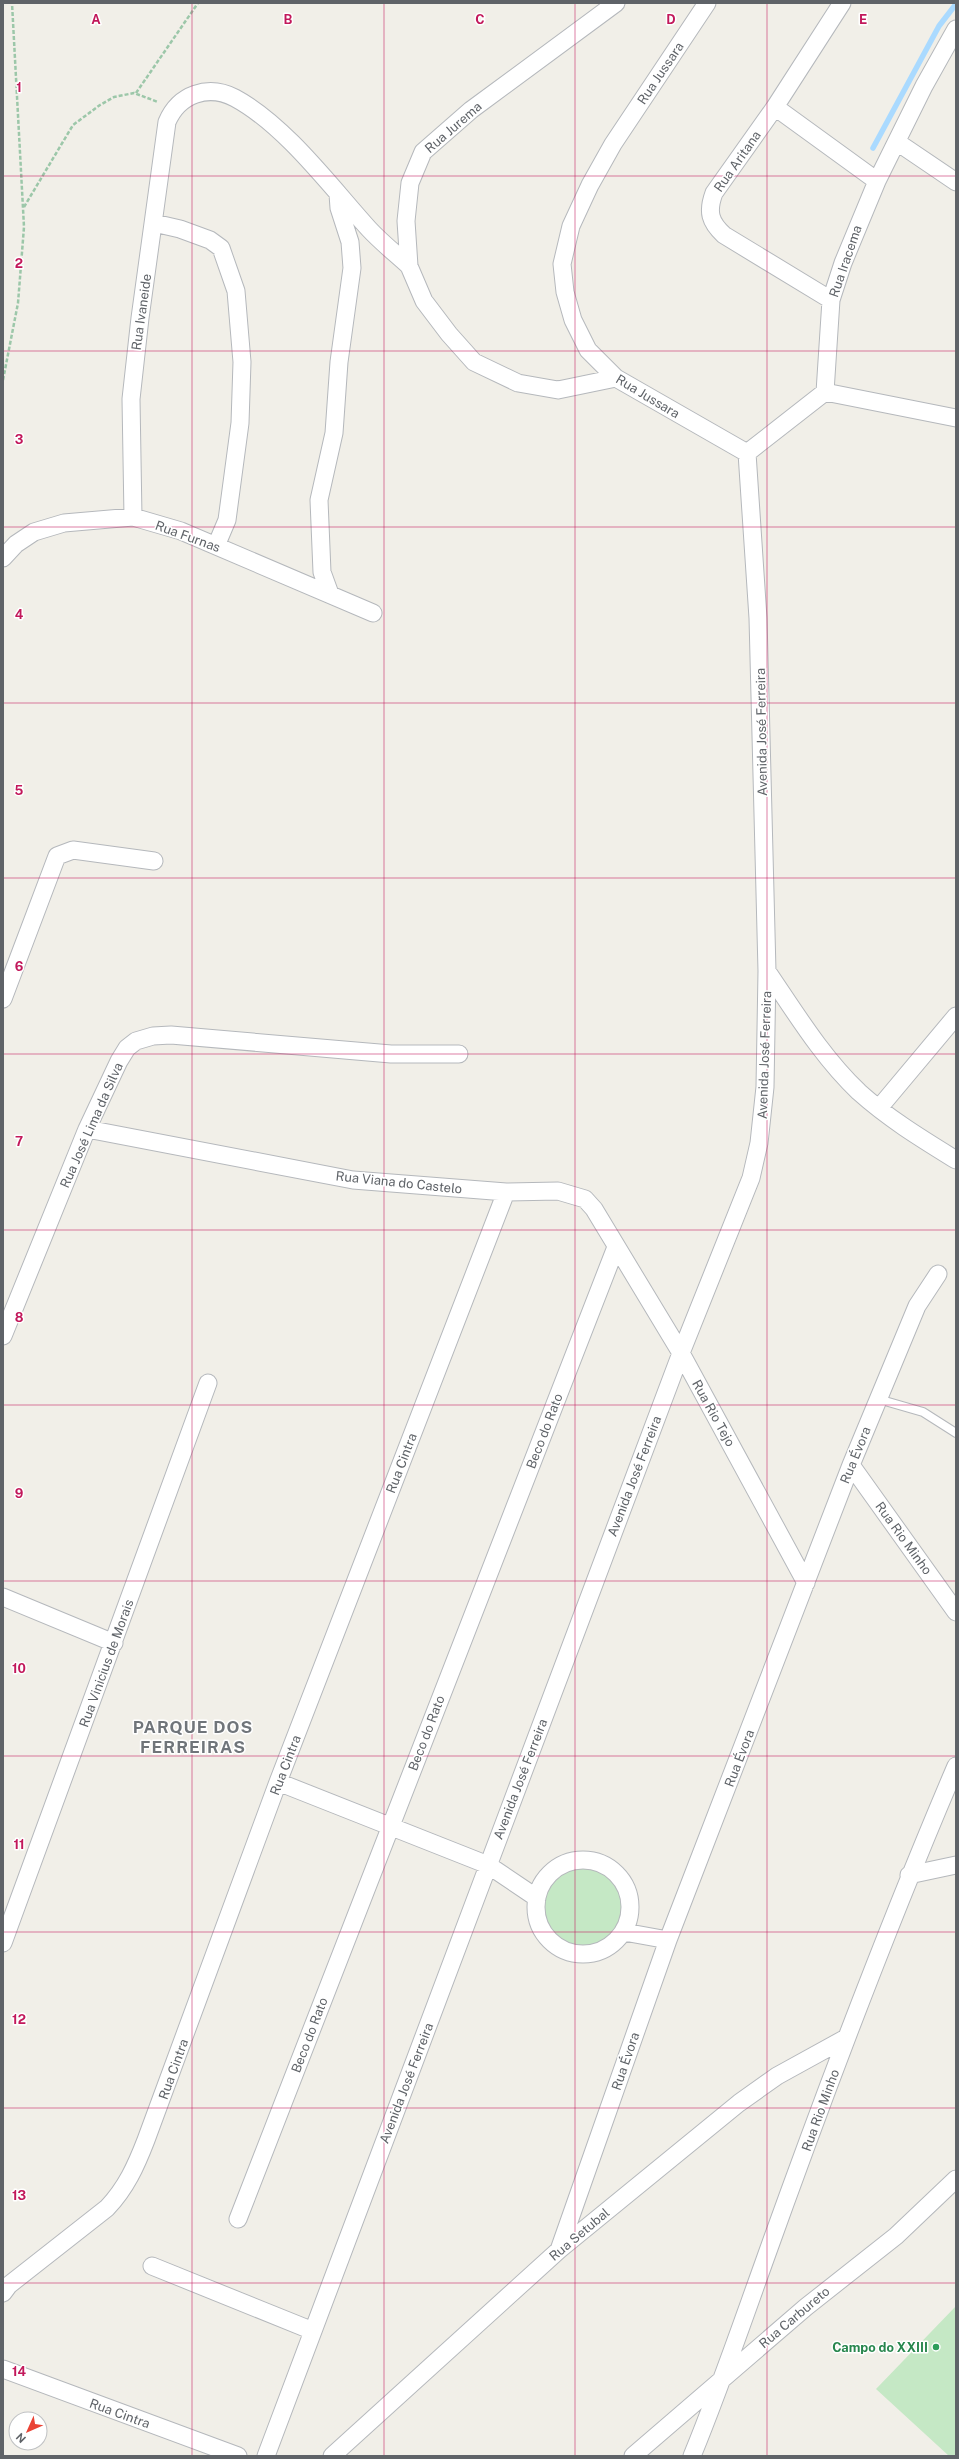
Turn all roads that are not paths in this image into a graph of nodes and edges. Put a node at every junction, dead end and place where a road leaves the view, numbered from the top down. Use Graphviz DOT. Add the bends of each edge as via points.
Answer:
graph roads {
  1 [pos="616,3"];
  2 [pos="707,3"];
  3 [pos="842,3"];
  4 [pos="956,29"];
  5 [pos="775,107"];
  6 [pos="897,142"];
  7 [pos="877,181"];
  8 [pos="956,182"];
  9 [pos="338,194"];
  10 [pos="154,223"];
  11 [pos="409,266"];
  12 [pos="831,300"];
  13 [pos="616,378"];
  14 [pos="825,392"];
  15 [pos="956,418"];
  16 [pos="747,453"];
  17 [pos="133,517"];
  18 [pos="216,546"];
  19 [pos="3,558"];
  20 [pos="330,594"];
  21 [pos="372,613"];
  22 [pos="154,861"];
  23 [pos="767,971"];
  24 [pos="3,999"];
  25 [pos="956,1016"];
  26 [pos="459,1054"];
  27 [pos="879,1108"];
  28 [pos="87,1129"];
  29 [pos="956,1160"];
  30 [pos="506,1192"];
  31 [pos="616,1247"];
  32 [pos="938,1274"];
  33 [pos="7,1312"];
  34 [pos="3,1336"];
  35 [pos="681,1353"];
  36 [pos="208,1383"];
  37 [pos="878,1399"];
  38 [pos="956,1433"];
  39 [pos="851,1465"];
  40 [pos="806,1583"];
  41 [pos="3,1597"];
  42 [pos="956,1612"];
  43 [pos="114,1643"];
  44 [pos="956,1766"];
  45 [pos="278,1782"];
  46 [pos="389,1826"];
  47 [pos="488,1865"];
  48 [pos="956,1865"];
  49 [pos="909,1875"];
  50 [pos="537,1898"];
  51 [pos="624,1932"];
  52 [pos="668,1940"];
  53 [pos="3,1943"];
  54 [pos="846,2038"];
  55 [pos="956,2179"];
  56 [pos="238,2219"];
  57 [pos="559,2250"];
  58 [pos="152,2266"];
  59 [pos="3,2293"];
  60 [pos="313,2332"];
  61 [pos="3,2369"];
  62 [pos="724,2376"];
  63 [pos="238,2456"];
  64 [pos="266,2456"];
  65 [pos="332,2456"];
  66 [pos="633,2456"];
  67 [pos="692,2456"];
  1 -- 11 [label="street, Rua Jurema" via="444,132 423,152 410,183 406,221"];
  2 -- 13 [label="street, Rua Jussara" via="613,144 571,226 562,264 573,320 588,350"];
  3 -- 5 [label="street, Rua Aritana"];
  4 -- 6 [label="street, Rua Iracema"];
  5 -- 7 [label="street"];
  5 -- 12 [label="street, Rua Aritana" via="714,193 709,216 724,235"];
  6 -- 7 [label="street, Rua Iracema"];
  6 -- 8 [label="street"];
  7 -- 12 [label="street, Rua Iracema" via="854,232"];
  9 -- 10 [label="street, Rua Ivaneide" via="304,156 265,119 234,98 204,92 191,96 173,108 167,122"];
  9 -- 11 [label="street" via="371,231"];
  9 -- 20 [label="street" via="338,208 350,242 352,268 339,362 334,433 319,500 322,572"];
  10 -- 17 [label="street, Rua Ivaneide" via="130,399"];
  10 -- 18 [label="street" via="210,240 221,248 236,291 242,362 240,423 227,520"];
  11 -- 13 [label="street, Rua Jurema" via="424,301 474,362 518,383 558,390"];
  12 -- 14 [label="street, Rua Iracema"];
  13 -- 16 [label="street, Rua Jussara"];
  14 -- 15 [label="street"];
  14 -- 16 [label="street"];
  16 -- 23 [label="street, Avenida José Ferreira" via="758,618"];
  17 -- 18 [label="street, Rua Furnas"];
  17 -- 19 [label="street, Rua Furnas" via="64,523 34,532 16,544"];
  18 -- 20 [label="street, Rua Furnas"];
  20 -- 21 [label="street, Rua Furnas"];
  22 -- 24 [label="street" via="73,850 57,856"];
  23 -- 27 [label="street" via="837,1068"];
  23 -- 35 [label="street, Avenida José Ferreira" via="765,1087 759,1143 751,1178"];
  25 -- 27 [label="street"];
  26 -- 28 [label="street, Rua José Lima da Silva" via="391,1054 153,1036 136,1041 128,1048 119,1061"];
  27 -- 29 [label="street"];
  28 -- 30 [label="street, Rua Viana do Castelo" via="353,1180"];
  28 -- 33 [label="street, Rua José Lima da Silva"];
  30 -- 31 [label="street, Rua Viana do Castelo" via="558,1191 585,1199 594,1209"];
  30 -- 45 [label="street, Rua Cintra"];
  31 -- 35 [label="street, Rua Rio Tejo"];
  31 -- 46 [label="street, Beco do Rato"];
  32 -- 37 [label="street, Rua Évora" via="917,1306"];
  33 -- 34 [label="street, Rua José Lima da Silva"];
  35 -- 40 [label="street, Rua Rio Tejo"];
  35 -- 47 [label="street, Avenida José Ferreira"];
  36 -- 43 [label="street, Rua Vinicius de Morais" via="158,1513"];
  37 -- 38 [label="lane" via="923,1412"];
  37 -- 39 [label="street, Rua Évora"];
  39 -- 40 [label="street, Rua Évora"];
  39 -- 42 [label="street, Rua Rio Minho"];
  40 -- 52 [label="street, Rua Évora"];
  41 -- 43 [label="street"];
  43 -- 53 [label="street, Rua Vinicius de Morais"];
  44 -- 49 [label="street, Rua Rio Minho"];
  45 -- 46 [label="street"];
  45 -- 59 [label="street, Rua Cintra" via="131,2177 120,2194 106,2208 9,2285"];
  46 -- 47 [label="street"];
  46 -- 56 [label="street, Beco do Rato"];
  47 -- 50 [label="street"];
  47 -- 60 [label="street, Avenida José Ferreira"];
  48 -- 49 [label="street"];
  49 -- 54 [label="street, Rua Rio Minho"];
  50 -- 51 [label="street" via="536,1913 540,1927 548,1939 573,1954 602,1951"];
  50 -- 51 [label="street" via="542,1884 551,1872 564,1864 578,1860 600,1864 619,1876 627,1889 630,1918"];
  51 -- 52 [label="street"];
  52 -- 57 [label="street, Rua Évora"];
  54 -- 57 [label="street, Rua Setubal" via="777,2076 739,2104"];
  54 -- 62 [label="street, Rua Rio Minho"];
  55 -- 62 [label="street, Rua Carbureto" via="896,2236"];
  57 -- 65 [label="street, Rua Setubal"];
  58 -- 60 [label="street"];
  60 -- 64 [label="street, Avenida José Ferreira"];
  61 -- 63 [label="street, Rua Cintra"];
  62 -- 66 [label="street, Rua Carbureto"];
  62 -- 67 [label="street, Rua Rio Minho"];
}
